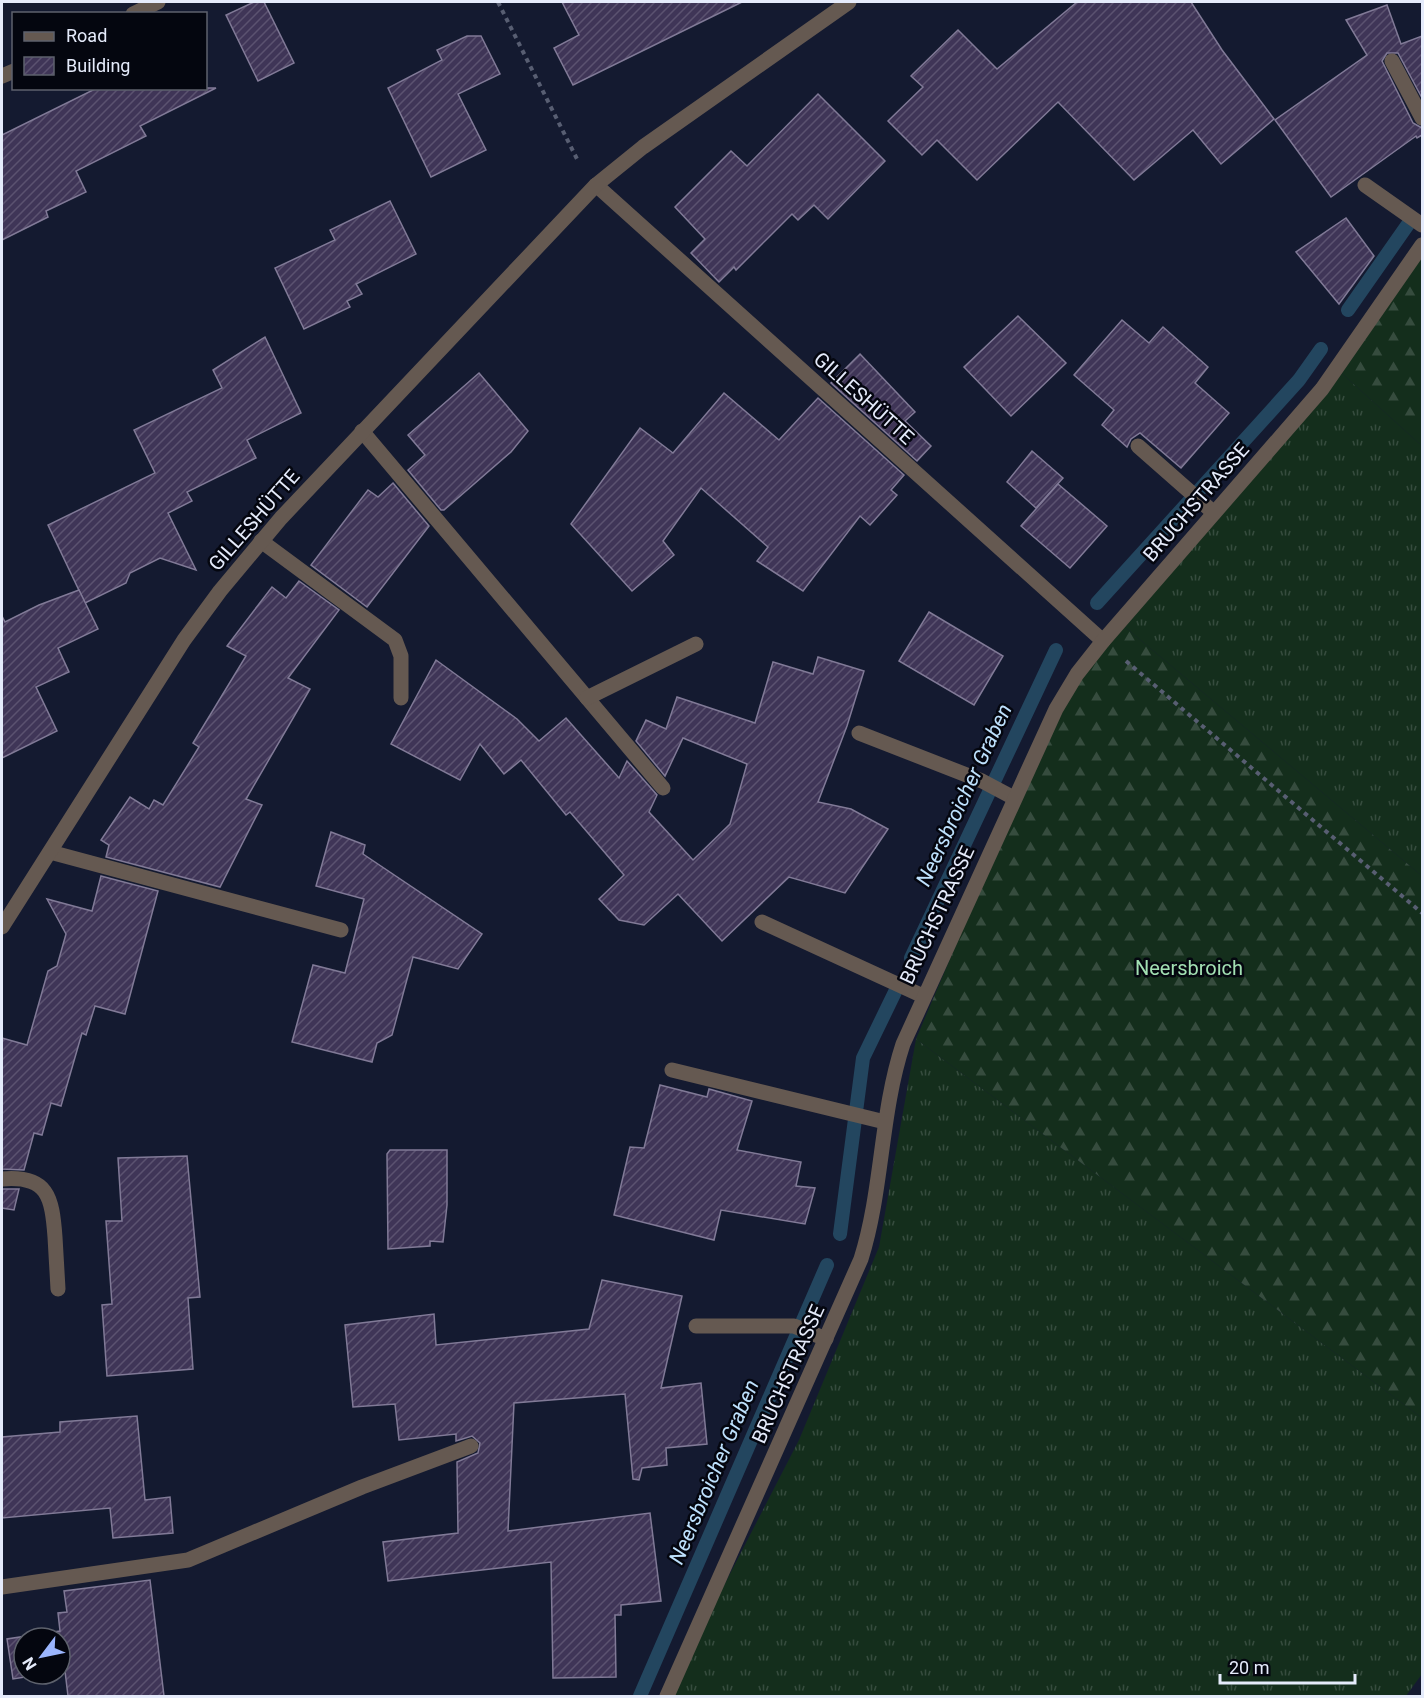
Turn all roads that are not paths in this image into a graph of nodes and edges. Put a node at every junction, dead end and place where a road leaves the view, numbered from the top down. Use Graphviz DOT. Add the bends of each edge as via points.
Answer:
graph roads {
  1 [pos="158,2"];
  2 [pos="849,2"];
  3 [pos="137,12"];
  4 [pos="1392,61"];
  5 [pos="1422,118"];
  6 [pos="1365,185"];
  7 [pos="596,186"];
  8 [pos="1422,225"];
  9 [pos="1422,245"];
  10 [pos="362,431"];
  11 [pos="1138,446"];
  12 [pos="1214,513"];
  13 [pos="261,541"];
  14 [pos="1103,642"];
  15 [pos="696,644"];
  16 [pos="401,698"];
  17 [pos="587,698"];
  18 [pos="858,734"];
  19 [pos="663,789"];
  20 [pos="1014,798"];
  21 [pos="50,852"];
  22 [pos="762,922"];
  23 [pos="2,927"];
  24 [pos="342,930"];
  25 [pos="923,996"];
  26 [pos="672,1070"];
  27 [pos="885,1122"];
  28 [pos="2,1179"];
  29 [pos="58,1289"];
  30 [pos="696,1326"];
  31 [pos="826,1339"];
  32 [pos="471,1446"];
  33 [pos="2,1587"];
  34 [pos="667,1696"];
  1 -- 3 [label="street"];
  2 -- 7 [label="street, GILLESHÜTTE" via="644,147"];
  4 -- 5 [label="street"];
  6 -- 8 [label="street"];
  7 -- 10 [label="street, GILLESHÜTTE"];
  7 -- 14 [label="street, GILLESHÜTTE"];
  9 -- 12 [label="street, BRUCHSTRASSE" via="1322,388"];
  10 -- 13 [label="street, GILLESHÜTTE"];
  10 -- 17 [label="street"];
  11 -- 12 [label="street"];
  12 -- 14 [label="street, BRUCHSTRASSE"];
  13 -- 16 [label="street" via="395,640 401,656"];
  13 -- 21 [label="street, GILLESHÜTTE" via="184,640"];
  14 -- 20 [label="street, BRUCHSTRASSE" via="1066,691"];
  15 -- 17 [label="street"];
  17 -- 19 [label="street"];
  18 -- 20 [label="street" via="982,780"];
  20 -- 25 [label="street, BRUCHSTRASSE"];
  21 -- 23 [label="street, GILLESHÜTTE"];
  21 -- 24 [label="street"];
  22 -- 25 [label="street"];
  25 -- 27 [label="street, BRUCHSTRASSE" via="896,1065"];
  26 -- 27 [label="street"];
  27 -- 31 [label="street, BRUCHSTRASSE" via="869,1233"];
  28 -- 29 [label="street" via="30,1180 49,1197"];
  30 -- 31 [label="street" via="800,1329"];
  31 -- 34 [label="street, BRUCHSTRASSE"];
  32 -- 33 [label="street" via="188,1560"];
}
